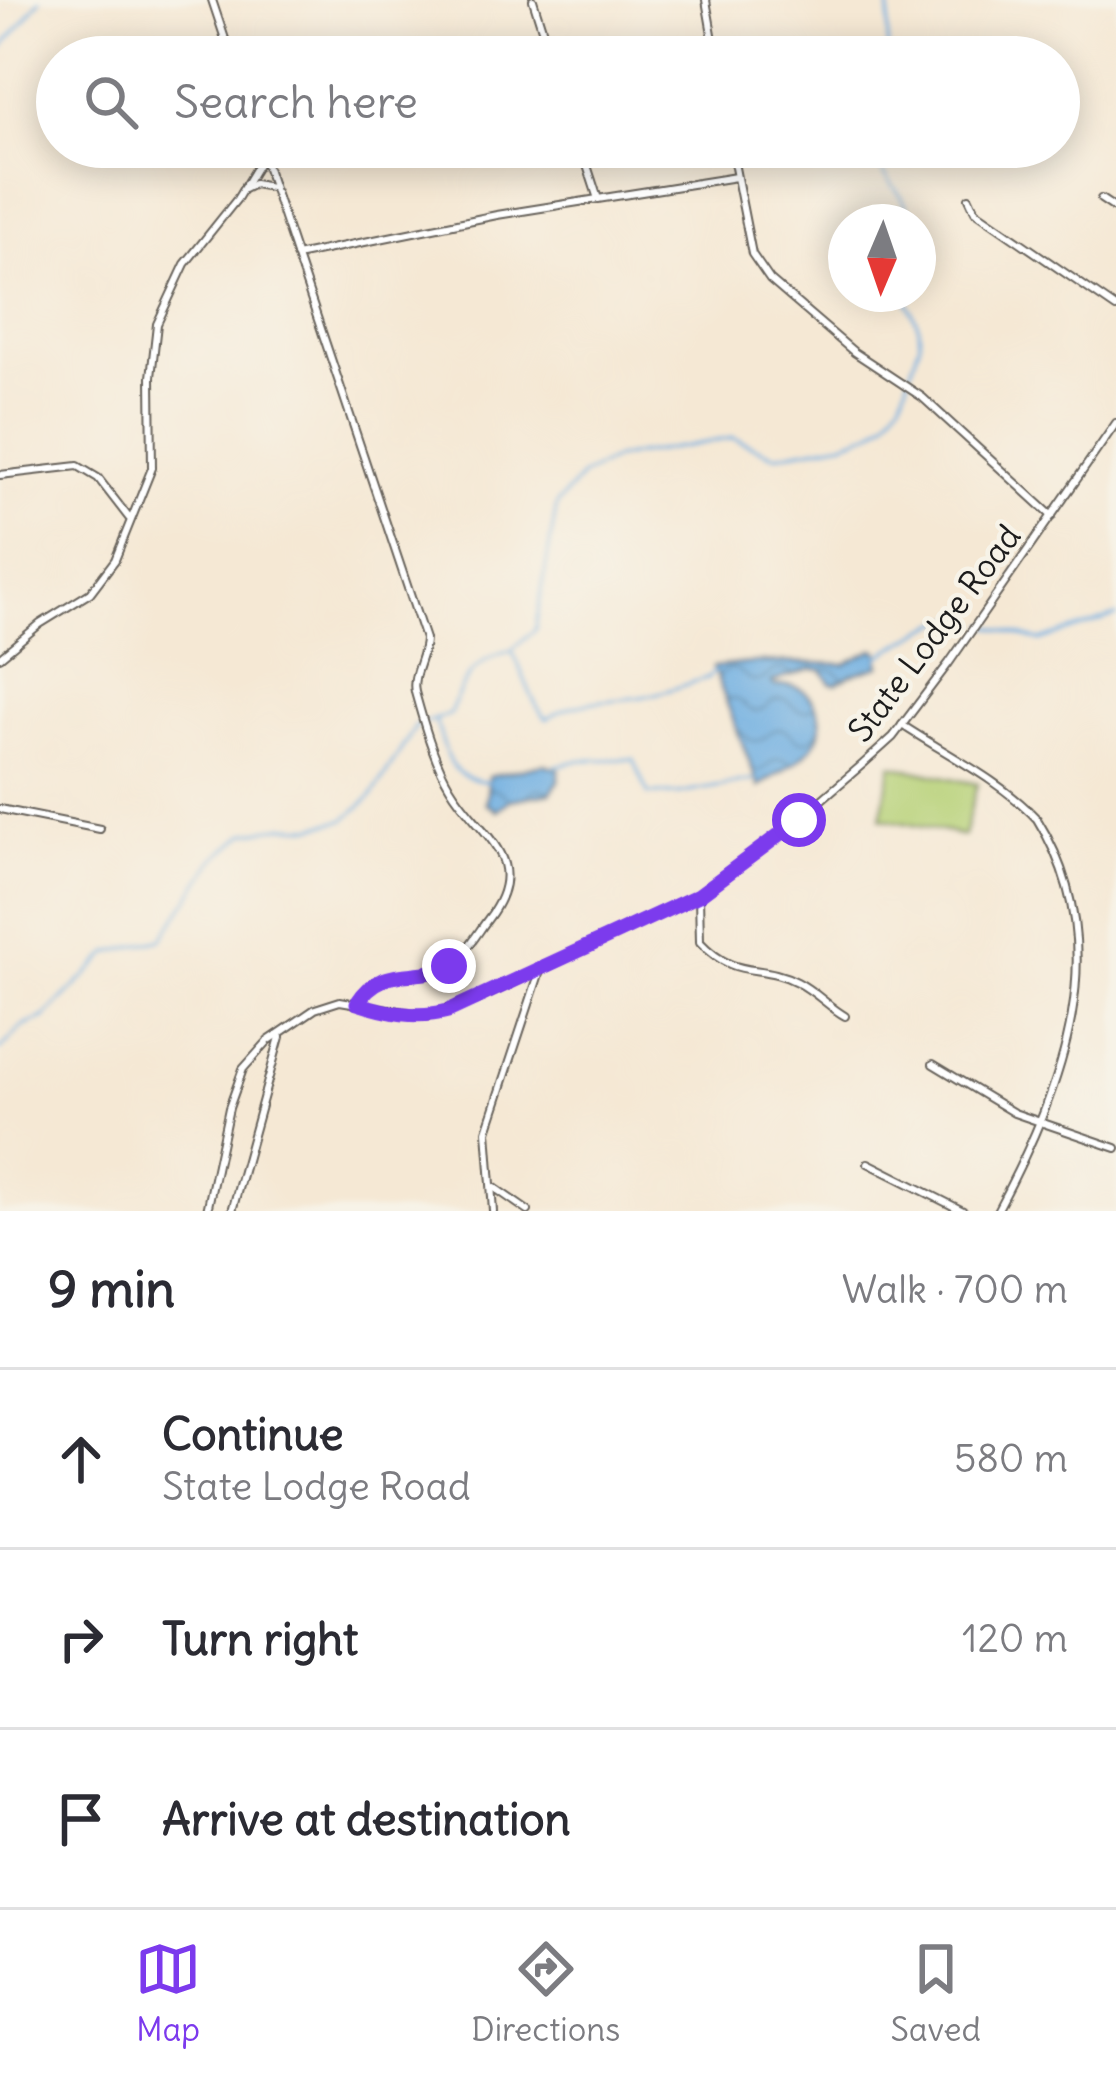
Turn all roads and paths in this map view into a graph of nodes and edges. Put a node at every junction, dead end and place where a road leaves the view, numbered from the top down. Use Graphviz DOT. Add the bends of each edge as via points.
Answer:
graph roads {
  1 [pos="212,0"];
  2 [pos="532,0"];
  3 [pos="706,0"];
  4 [pos="224,36"];
  5 [pos="544,36"];
  6 [pos="712,36"];
  7 [pos="254,168"];
  8 [pos="267,168"];
  9 [pos="588,168"];
  10 [pos="734,168"];
  11 [pos="736,177"];
  12 [pos="274,189"];
  13 [pos="242,190"];
  14 [pos="969,198"];
  15 [pos="598,199"];
  16 [pos="1101,199"];
  17 [pos="1116,209"];
  18 [pos="296,256"];
  19 [pos="1116,308"];
  20 [pos="1116,423"];
  21 [pos="0,476"];
  22 [pos="1052,516"];
  23 [pos="129,519"];
  24 [pos="0,657"];
  25 [pos="902,724"];
  26 [pos="0,809"];
  27 [pos="100,829"];
  28 [pos="1076,874"];
  29 [pos="699,895"];
  30 [pos="541,968"];
  31 [pos="357,1003"];
  32 [pos="845,1016"];
  33 [pos="281,1034"];
  34 [pos="933,1064"];
  35 [pos="1072,1067"];
  36 [pos="1044,1125"];
  37 [pos="1116,1148"];
  38 [pos="868,1163"];
  39 [pos="492,1186"];
  40 [pos="207,1211"];
  41 [pos="232,1211"];
  42 [pos="493,1211"];
  43 [pos="528,1211"];
  44 [pos="963,1211"];
  45 [pos="998,1211"];
  1 -- 4 [label="street"];
  2 -- 5 [label="street"];
  3 -- 6 [label="street"];
  7 -- 13 [label="street"];
  8 -- 12 [label="street"];
  9 -- 15 [label="street"];
  10 -- 11 [label="street"];
  11 -- 15 [label="street"];
  11 -- 22 [label="street" via="752,254 770,280 910,388"];
  12 -- 13 [label="street"];
  12 -- 18 [label="street"];
  13 -- 23 [label="street" via="184,265 157,324 152,468"];
  14 -- 19 [label="street" via="975,211"];
  15 -- 18 [label="street"];
  16 -- 17 [label="street"];
  18 -- 31 [label="street" via="425,639 414,685 428,729 448,784 505,871 506,891 449,966 393,975"];
  20 -- 22 [label="street, State Lodge Road"];
  21 -- 23 [label="street" via="78,466 98,478"];
  22 -- 25 [label="street, State Lodge Road"];
  23 -- 24 [label="street" via="99,584"];
  25 -- 28 [label="street" via="1021,804"];
  25 -- 29 [label="street, State Lodge Road" via="799,820"];
  26 -- 27 [label="street"];
  29 -- 30 [label="street, State Lodge Road"];
  29 -- 32 [label="street" via="700,942 716,957 798,982"];
  30 -- 31 [label="street, State Lodge Road" via="428,1016"];
  30 -- 39 [label="street" via="490,1113"];
  31 -- 33 [label="street, State Lodge Road" via="330,1002"];
  33 -- 40 [label="street, State Lodge Road" via="243,1070"];
  33 -- 41 [label="street"];
  34 -- 36 [label="street"];
  35 -- 36 [label="street"];
  36 -- 37 [label="street"];
  36 -- 45 [label="street"];
  38 -- 44 [label="street"];
  39 -- 42 [label="street"];
  39 -- 43 [label="street"];
}
